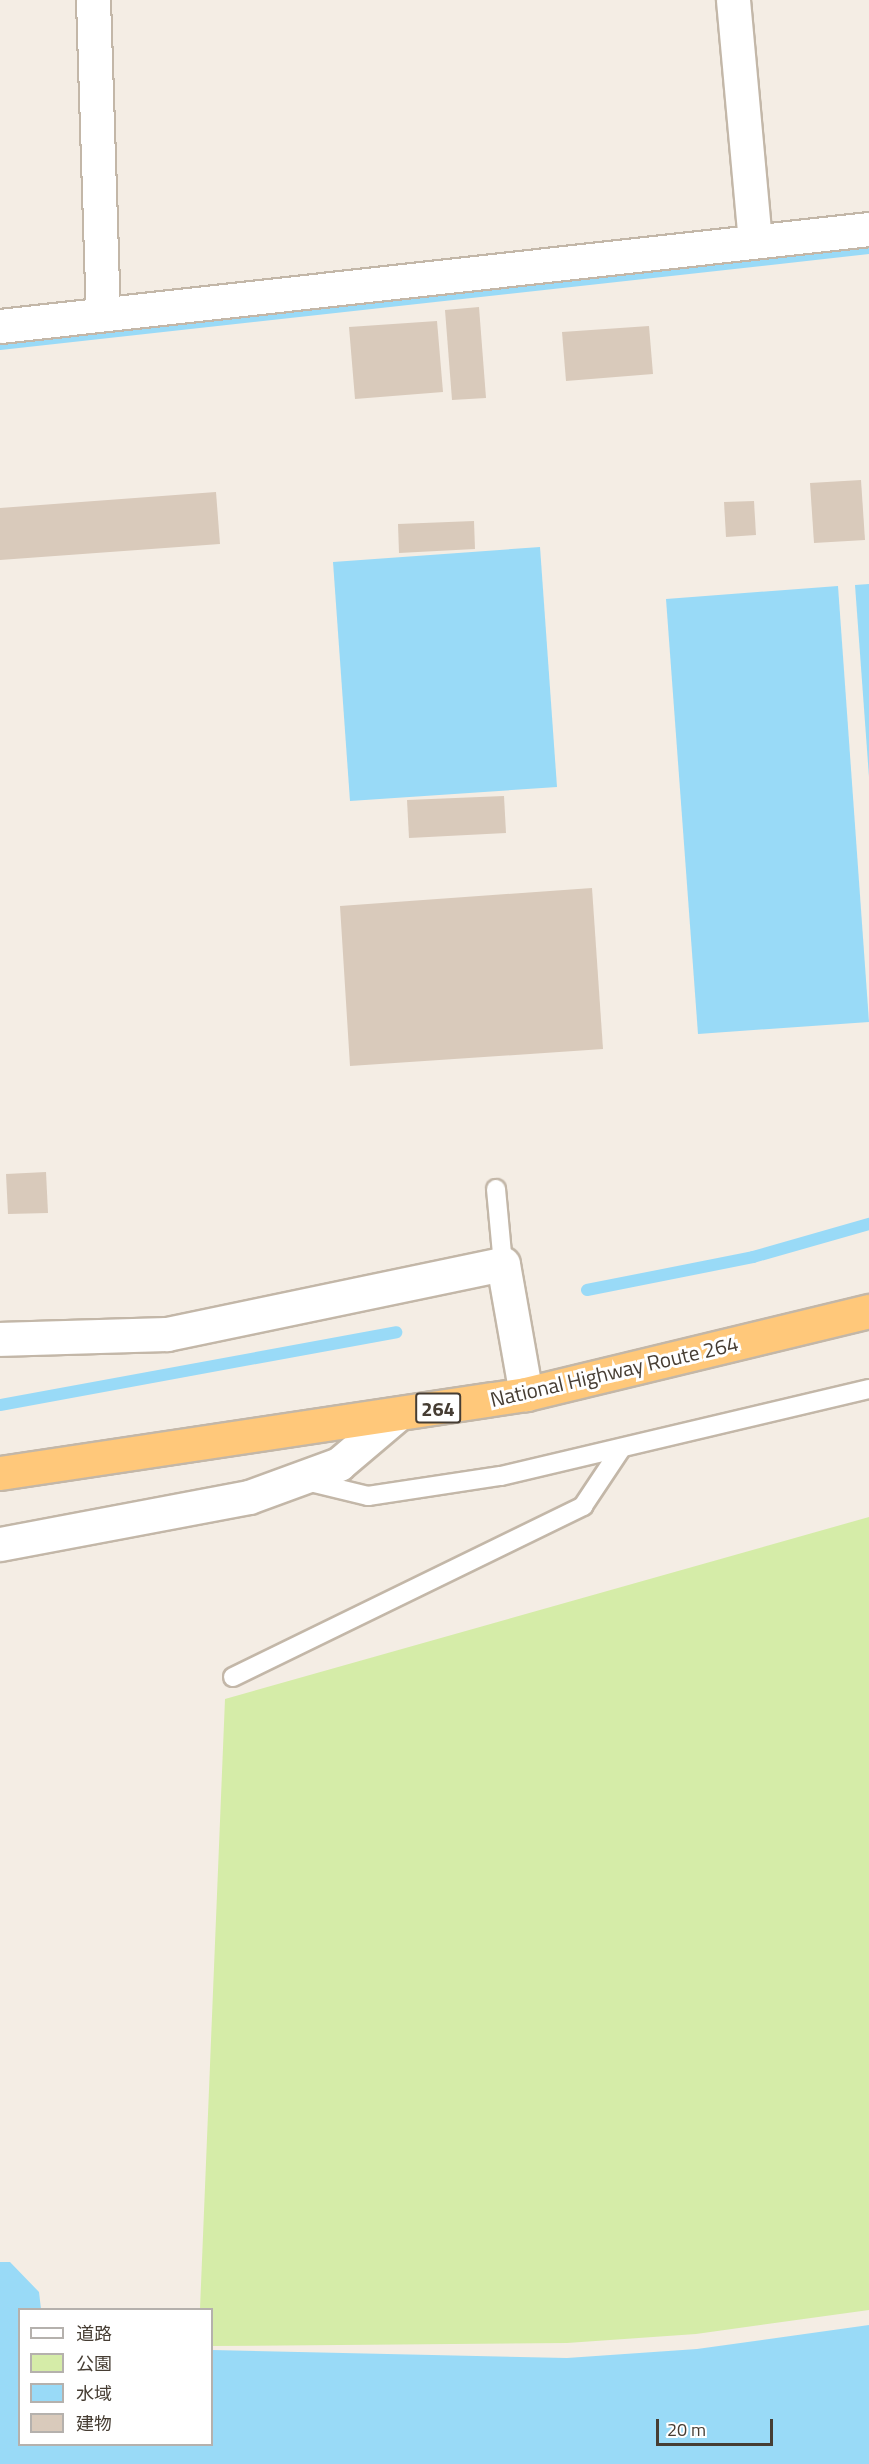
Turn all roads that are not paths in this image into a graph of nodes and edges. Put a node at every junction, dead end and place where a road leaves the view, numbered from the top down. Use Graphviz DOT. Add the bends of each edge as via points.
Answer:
graph roads {
  1 [pos="93,0"];
  2 [pos="733,0"];
  3 [pos="869,229"];
  4 [pos="755,240"];
  5 [pos="103,314"];
  6 [pos="0,326"];
  7 [pos="496,1189"];
  8 [pos="503,1264"];
  9 [pos="869,1311"];
  10 [pos="0,1339"];
  11 [pos="869,1389"];
  12 [pos="526,1394"];
  13 [pos="398,1414"];
  14 [pos="621,1449"];
  15 [pos="0,1473"];
  16 [pos="294,1479"];
  17 [pos="0,1544"];
  18 [pos="232,1677"];
  1 -- 5 [label="street"];
  2 -- 4 [label="street"];
  3 -- 4 [label="street"];
  4 -- 5 [label="street"];
  5 -- 6 [label="street"];
  7 -- 8 [label="lane"];
  8 -- 10 [label="street" via="167,1334"];
  8 -- 12 [label="street"];
  9 -- 12 [label="highway, National Highway Route 264 / 264"];
  11 -- 14 [label="lane"];
  12 -- 13 [label="highway, National Highway Route 264 / 264"];
  13 -- 15 [label="highway, National Highway Route 264 / 264"];
  13 -- 16 [label="street" via="339,1464"];
  14 -- 16 [label="lane" via="501,1476 368,1496"];
  14 -- 18 [label="lane" via="583,1506"];
  16 -- 17 [label="street" via="249,1497"];
}
